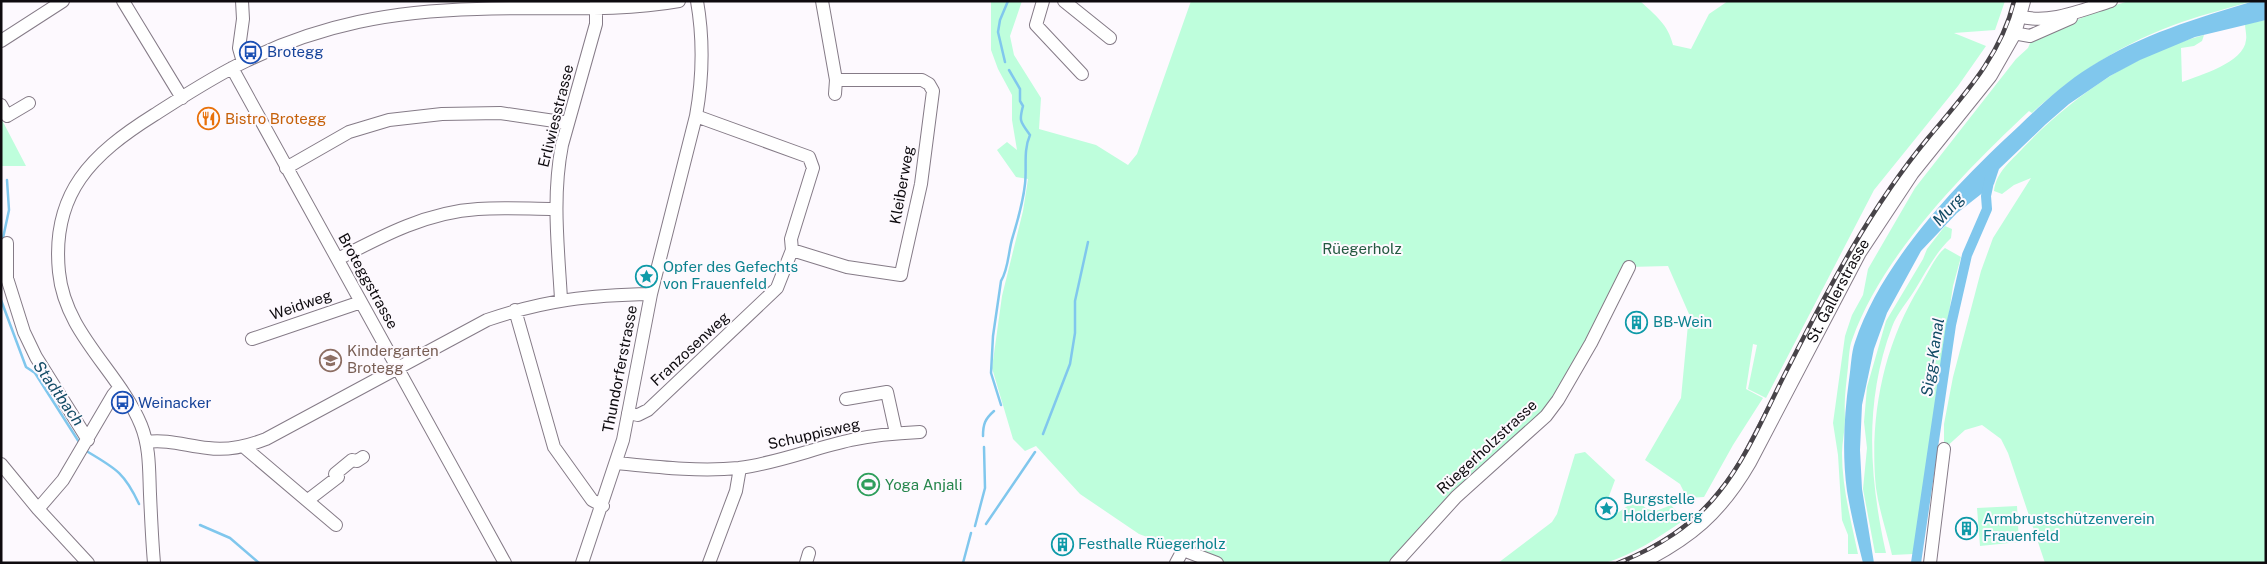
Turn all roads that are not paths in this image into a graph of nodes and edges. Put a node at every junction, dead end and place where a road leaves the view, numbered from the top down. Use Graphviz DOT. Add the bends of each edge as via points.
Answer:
graph roads {
  1 [pos="63,1"];
  2 [pos="123,1"];
  3 [pos="242,1"];
  4 [pos="679,1"];
  5 [pos="697,1"];
  6 [pos="822,1"];
  7 [pos="1043,1"];
  8 [pos="1064,1"];
  9 [pos="2111,1"];
  10 [pos="596,4"];
  11 [pos="477,5"];
  12 [pos="2021,9"];
  13 [pos="2081,11"];
  14 [pos="2013,33"];
  15 [pos="1110,38"];
  16 [pos="1,40"];
  17 [pos="237,65"];
  18 [pos="1082,74"];
  19 [pos="836,80"];
  20 [pos="836,94"];
  21 [pos="182,98"];
  22 [pos="29,103"];
  23 [pos="1,105"];
  24 [pos="696,116"];
  25 [pos="568,124"];
  26 [pos="286,168"];
  27 [pos="555,209"];
  28 [pos="7,243"];
  29 [pos="792,250"];
  30 [pos="338,259"];
  31 [pos="1629,267"];
  32 [pos="652,294"];
  33 [pos="561,299"];
  34 [pos="361,302"];
  35 [pos="515,310"];
  36 [pos="252,339"];
  37 [pos="397,368"];
  38 [pos="119,388"];
  39 [pos="846,399"];
  40 [pos="628,413"];
  41 [pos="920,432"];
  42 [pos="896,433"];
  43 [pos="88,440"];
  44 [pos="146,442"];
  45 [pos="244,447"];
  46 [pos="1944,450"];
  47 [pos="363,457"];
  48 [pos="617,463"];
  49 [pos="1,464"];
  50 [pos="740,468"];
  51 [pos="308,500"];
  52 [pos="602,506"];
  53 [pos="38,509"];
  54 [pos="336,525"];
  55 [pos="88,563"];
  56 [pos="154,563"];
  57 [pos="505,563"];
  58 [pos="582,563"];
  59 [pos="709,563"];
  60 [pos="1176,563"];
  61 [pos="1216,563"];
  62 [pos="1396,563"];
  63 [pos="1637,563"];
  64 [pos="1930,563"];
  1 -- 16 [label="street"];
  2 -- 21 [label="street"];
  3 -- 17 [label="street, Broteggstrasse"];
  4 -- 10 [label="street" via="650,6"];
  5 -- 24 [label="street, Thundorferstrasse" via="703,59"];
  6 -- 19 [label="street"];
  7 -- 18 [label="street" via="1036,25"];
  8 -- 15 [label="street"];
  9 -- 13 [label="street"];
  10 -- 11 [label="street"];
  10 -- 25 [label="street, Erliwiesstrasse" via="596,24"];
  11 -- 17 [label="street" via="362,20 305,36"];
  12 -- 13 [label="street" via="2035,20"];
  12 -- 14 [label="main road, St. Gallerstrasse"];
  13 -- 14 [label="street" via="2036,35 2026,37"];
  14 -- 63 [label="main road, St. Gallerstrasse" via="1981,86 1911,172 1869,234 1732,488 1717,508 1692,531"];
  17 -- 21 [label="street"];
  17 -- 26 [label="street, Broteggstrasse"];
  19 -- 20 [label="street"];
  19 -- 29 [label="street, Kleiberweg" via="922,80 933,91 921,184 901,275 847,267"];
  21 -- 38 [label="street" via="126,133 100,154 79,179 61,224 59,270 65,302 77,327"];
  22 -- 23 [label="street" via="7,116"];
  24 -- 29 [label="street, Franzosenweg" via="809,157 813,168 794,226"];
  24 -- 32 [label="street, Thundorferstrasse"];
  25 -- 26 [label="street" via="500,113 442,114 389,120 349,132"];
  25 -- 27 [label="street, Erliwiesstrasse" via="558,164"];
  26 -- 30 [label="street, Broteggstrasse"];
  27 -- 30 [label="street" via="478,209 434,216 395,230"];
  27 -- 33 [label="street, Erliwiesstrasse"];
  28 -- 43 [label="street" via="7,278 24,332"];
  29 -- 40 [label="street, Franzosenweg" via="777,288 769,297 648,410 638,415"];
  30 -- 34 [label="street, Broteggstrasse"];
  31 -- 62 [label="street, Rüegerholzstrasse" via="1591,343 1546,416 1456,496"];
  32 -- 33 [label="street"];
  32 -- 40 [label="street, Thundorferstrasse"];
  33 -- 35 [label="street"];
  34 -- 36 [label="street, Weidweg"];
  34 -- 37 [label="street, Broteggstrasse"];
  35 -- 37 [label="street" via="487,320"];
  35 -- 52 [label="street" via="554,447 592,500"];
  37 -- 45 [label="street" via="266,439"];
  37 -- 57 [label="street, Broteggstrasse"];
  38 -- 43 [label="street"];
  38 -- 44 [label="street" via="137,416"];
  39 -- 42 [label="street, Schuppisweg" via="887,392"];
  40 -- 48 [label="street, Thundorferstrasse"];
  41 -- 42 [label="street, Schuppisweg"];
  42 -- 50 [label="street, Schuppisweg" via="851,440"];
  43 -- 53 [label="street" via="63,480"];
  44 -- 45 [label="street" via="169,441 210,449"];
  44 -- 56 [label="street"];
  45 -- 51 [label="street"];
  46 -- 64 [label="street"];
  47 -- 51 [label="street" via="352,460 335,474 338,477"];
  48 -- 50 [label="street, Schuppisweg"];
  48 -- 52 [label="street, Thundorferstrasse"];
  49 -- 53 [label="street"];
  50 -- 59 [label="street" via="736,491"];
  51 -- 54 [label="street"];
  52 -- 58 [label="street, Thundorferstrasse"];
  53 -- 55 [label="street"];
  60 -- 61 [label="street" via="1183,550"];
}
